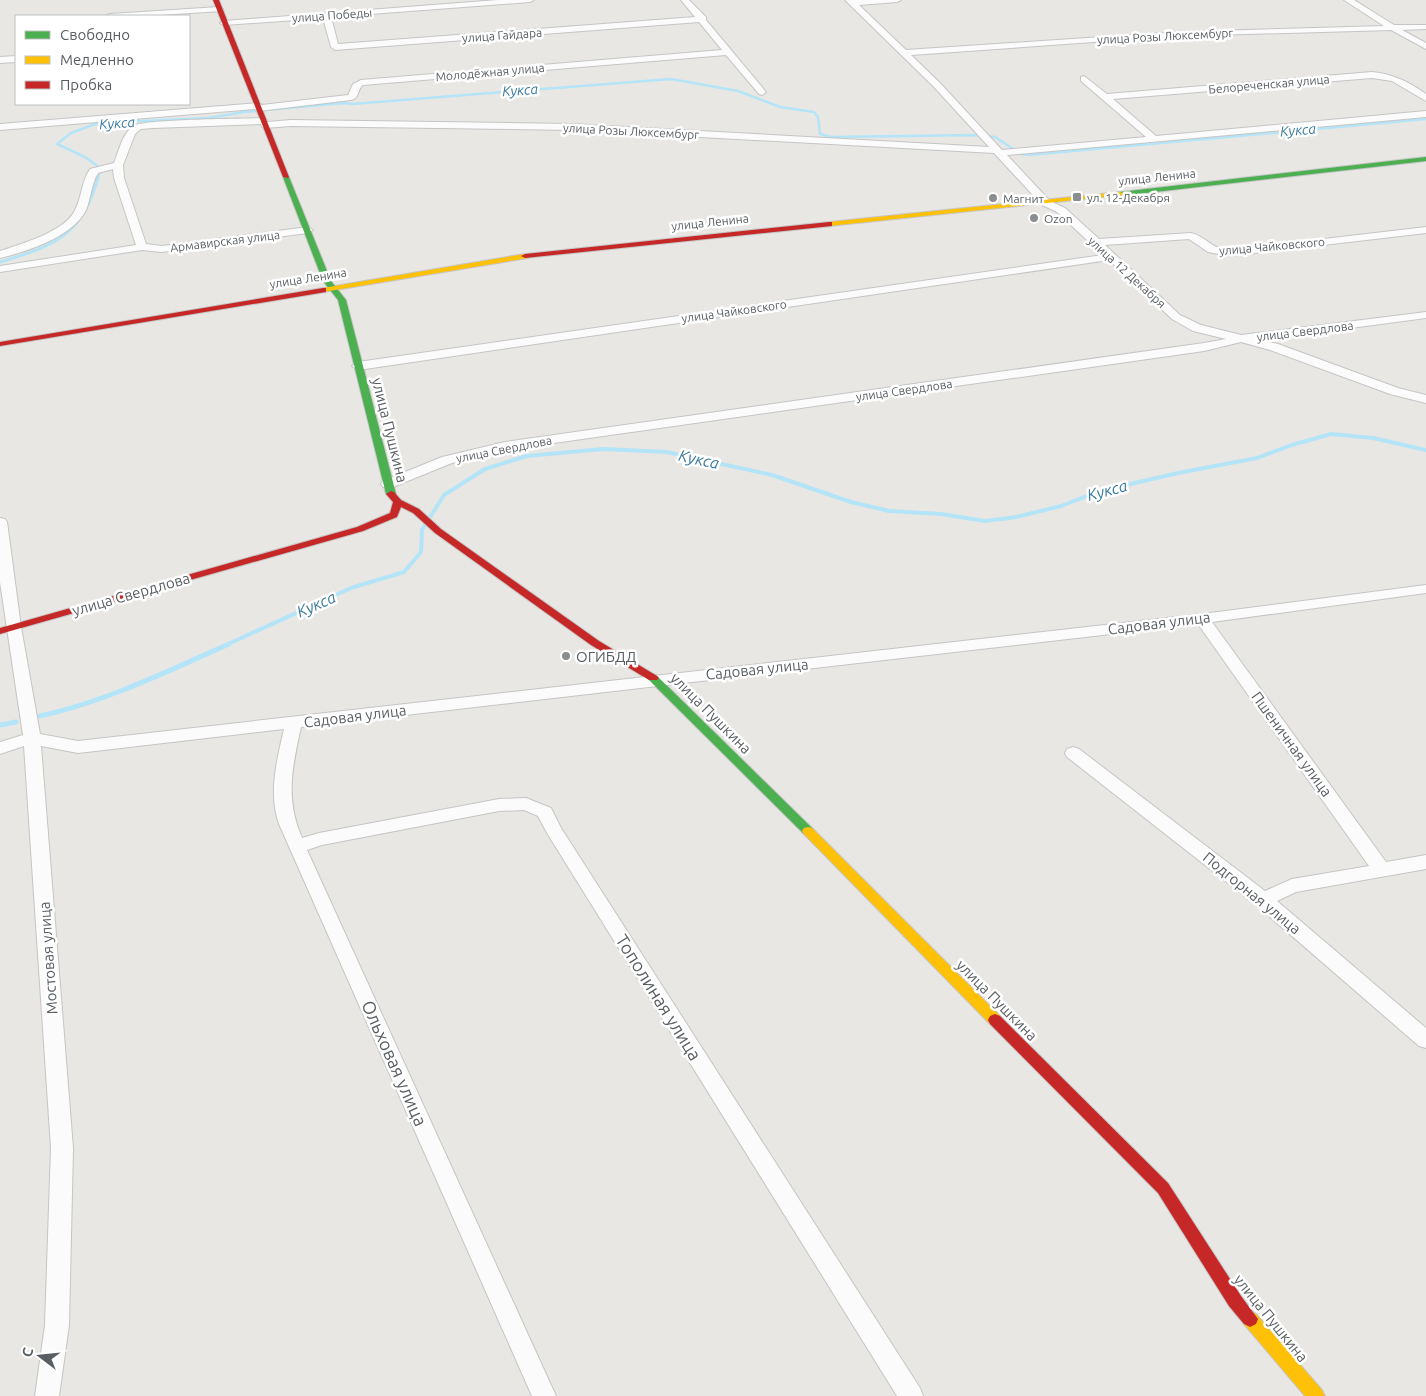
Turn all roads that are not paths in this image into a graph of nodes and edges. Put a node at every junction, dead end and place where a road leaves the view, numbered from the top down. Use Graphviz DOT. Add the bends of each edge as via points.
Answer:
graph roads {
  1 [pos="530,0"];
  2 [pos="685,0"];
  3 [pos="897,0"];
  4 [pos="1348,0"];
  5 [pos="851,2"];
  6 [pos="218,4"];
  7 [pos="145,15"];
  8 [pos="326,15"];
  9 [pos="703,19"];
  10 [pos="224,23"];
  11 [pos="1426,27"];
  12 [pos="1390,28"];
  13 [pos="1426,46"];
  14 [pos="730,52"];
  15 [pos="904,53"];
  16 [pos="15,59"];
  17 [pos="0,60"];
  18 [pos="1084,79"];
  19 [pos="762,92"];
  20 [pos="1105,97"];
  21 [pos="1426,98"];
  22 [pos="261,114"];
  23 [pos="1426,114"];
  24 [pos="1,128"];
  25 [pos="1154,138"];
  26 [pos="996,148"];
  27 [pos="1426,159"];
  28 [pos="118,166"];
  29 [pos="1046,203"];
  30 [pos="308,230"];
  31 [pos="1426,230"];
  32 [pos="1094,243"];
  33 [pos="142,247"];
  34 [pos="0,255"];
  35 [pos="1110,257"];
  36 [pos="0,269"];
  37 [pos="333,288"];
  38 [pos="1426,315"];
  39 [pos="1240,339"];
  40 [pos="0,344"];
  41 [pos="358,366"];
  42 [pos="1426,399"];
  43 [pos="388,484"];
  44 [pos="397,503"];
  45 [pos="0,522"];
  46 [pos="1426,590"];
  47 [pos="1202,619"];
  48 [pos="6,629"];
  49 [pos="657,680"];
  50 [pos="294,723"];
  51 [pos="32,739"];
  52 [pos="0,748"];
  53 [pos="1072,753"];
  54 [pos="297,847"];
  55 [pos="1426,862"];
  56 [pos="1382,870"];
  57 [pos="1263,900"];
  58 [pos="1426,1040"];
  59 [pos="47,1396"];
  60 [pos="544,1396"];
  61 [pos="911,1396"];
  62 [pos="1316,1396"];
  1 -- 8 [label="street, улица Победы"];
  2 -- 9 [label="street"];
  3 -- 5 [label="street"];
  4 -- 12 [label="street" via="1385,21"];
  5 -- 15 [label="street, улица 12 Декабря"];
  6 -- 7 [label="street"];
  6 -- 10 [label="street, улица Пушкина"];
  8 -- 9 [label="street, улица Гайдара" via="335,47"];
  8 -- 10 [label="street, улица Победы"];
  9 -- 14 [label="street"];
  10 -- 22 [label="street, улица Пушкина"];
  11 -- 12 [label="street, улица Розы Люксембург"];
  12 -- 13 [label="street"];
  12 -- 15 [label="street, улица Розы Люксембург" via="1178,34"];
  14 -- 19 [label="street"];
  14 -- 22 [label="street, Молодёжная улица" via="361,83 351,97"];
  15 -- 26 [label="street, улица 12 Декабря"];
  16 -- 17 [label="street"];
  18 -- 20 [label="street"];
  20 -- 21 [label="street, Белореченская улица" via="1372,75 1398,78"];
  20 -- 25 [label="street"];
  22 -- 24 [label="street, улица Розы Люксембург"];
  22 -- 26 [label="street, улица Розы Люксембург" via="291,123 572,127"];
  22 -- 28 [label="street" via="138,127 131,133"];
  22 -- 30 [label="street, улица Пушкина"];
  23 -- 25 [label="street"];
  25 -- 26 [label="street"];
  26 -- 29 [label="street, улица 12 Декабря"];
  27 -- 29 [label="street, улица Ленина"];
  28 -- 33 [label="street"];
  28 -- 34 [label="street" via="94,171 89,177 79,213 67,224 38,241"];
  29 -- 32 [label="street, улица 12 Декабря" via="1060,210"];
  29 -- 37 [label="street, улица Ленина" via="601,247"];
  30 -- 33 [label="street, Армавирская улица" via="162,248"];
  30 -- 37 [label="street, улица Пушкина" via="327,281"];
  31 -- 32 [label="street, улица Чайковского" via="1229,253 1209,250 1191,236"];
  32 -- 35 [label="street, улица 12 Декабря"];
  33 -- 36 [label="street, Армавирская улица"];
  35 -- 39 [label="street, улица 12 Декабря" via="1176,317 1197,328"];
  35 -- 41 [label="street, улица Чайковского"];
  37 -- 40 [label="street, улица Ленина"];
  37 -- 41 [label="street, улица Пушкина" via="342,300"];
  38 -- 39 [label="street, улица Свердлова"];
  39 -- 42 [label="street, улица 12 Декабря" via="1274,346 1394,391"];
  39 -- 43 [label="street, улица Свердлова" via="1204,347 505,446 447,460"];
  41 -- 43 [label="street, улица Пушкина"];
  43 -- 44 [label="street, улица Пушкина"];
  44 -- 48 [label="street, улица Свердлова" via="394,515 360,530"];
  44 -- 49 [label="street, улица Пушкина" via="416,512 595,643"];
  45 -- 48 [label="street, Мостовая улица"];
  46 -- 47 [label="street, Садовая улица"];
  47 -- 49 [label="street, Садовая улица"];
  47 -- 56 [label="street, Пшеничная улица"];
  48 -- 51 [label="street, Мостовая улица"];
  49 -- 50 [label="street, Садовая улица"];
  49 -- 62 [label="street, улица Пушкина" via="1163,1188 1235,1301"];
  50 -- 51 [label="street, Садовая улица" via="78,747"];
  50 -- 54 [label="street, Ольховая улица" via="286,756 283,790 285,817"];
  51 -- 52 [label="street, Садовая улица"];
  51 -- 59 [label="street, Мостовая улица" via="62,1148 57,1324"];
  53 -- 57 [label="street, Подгорная улица"];
  54 -- 60 [label="street, Ольховая улица"];
  54 -- 61 [label="street, Тополиная улица" via="320,839 499,805 526,804 545,812"];
  55 -- 56 [label="street"];
  56 -- 57 [label="street" via="1292,886"];
  57 -- 58 [label="street, Подгорная улица"];
}
